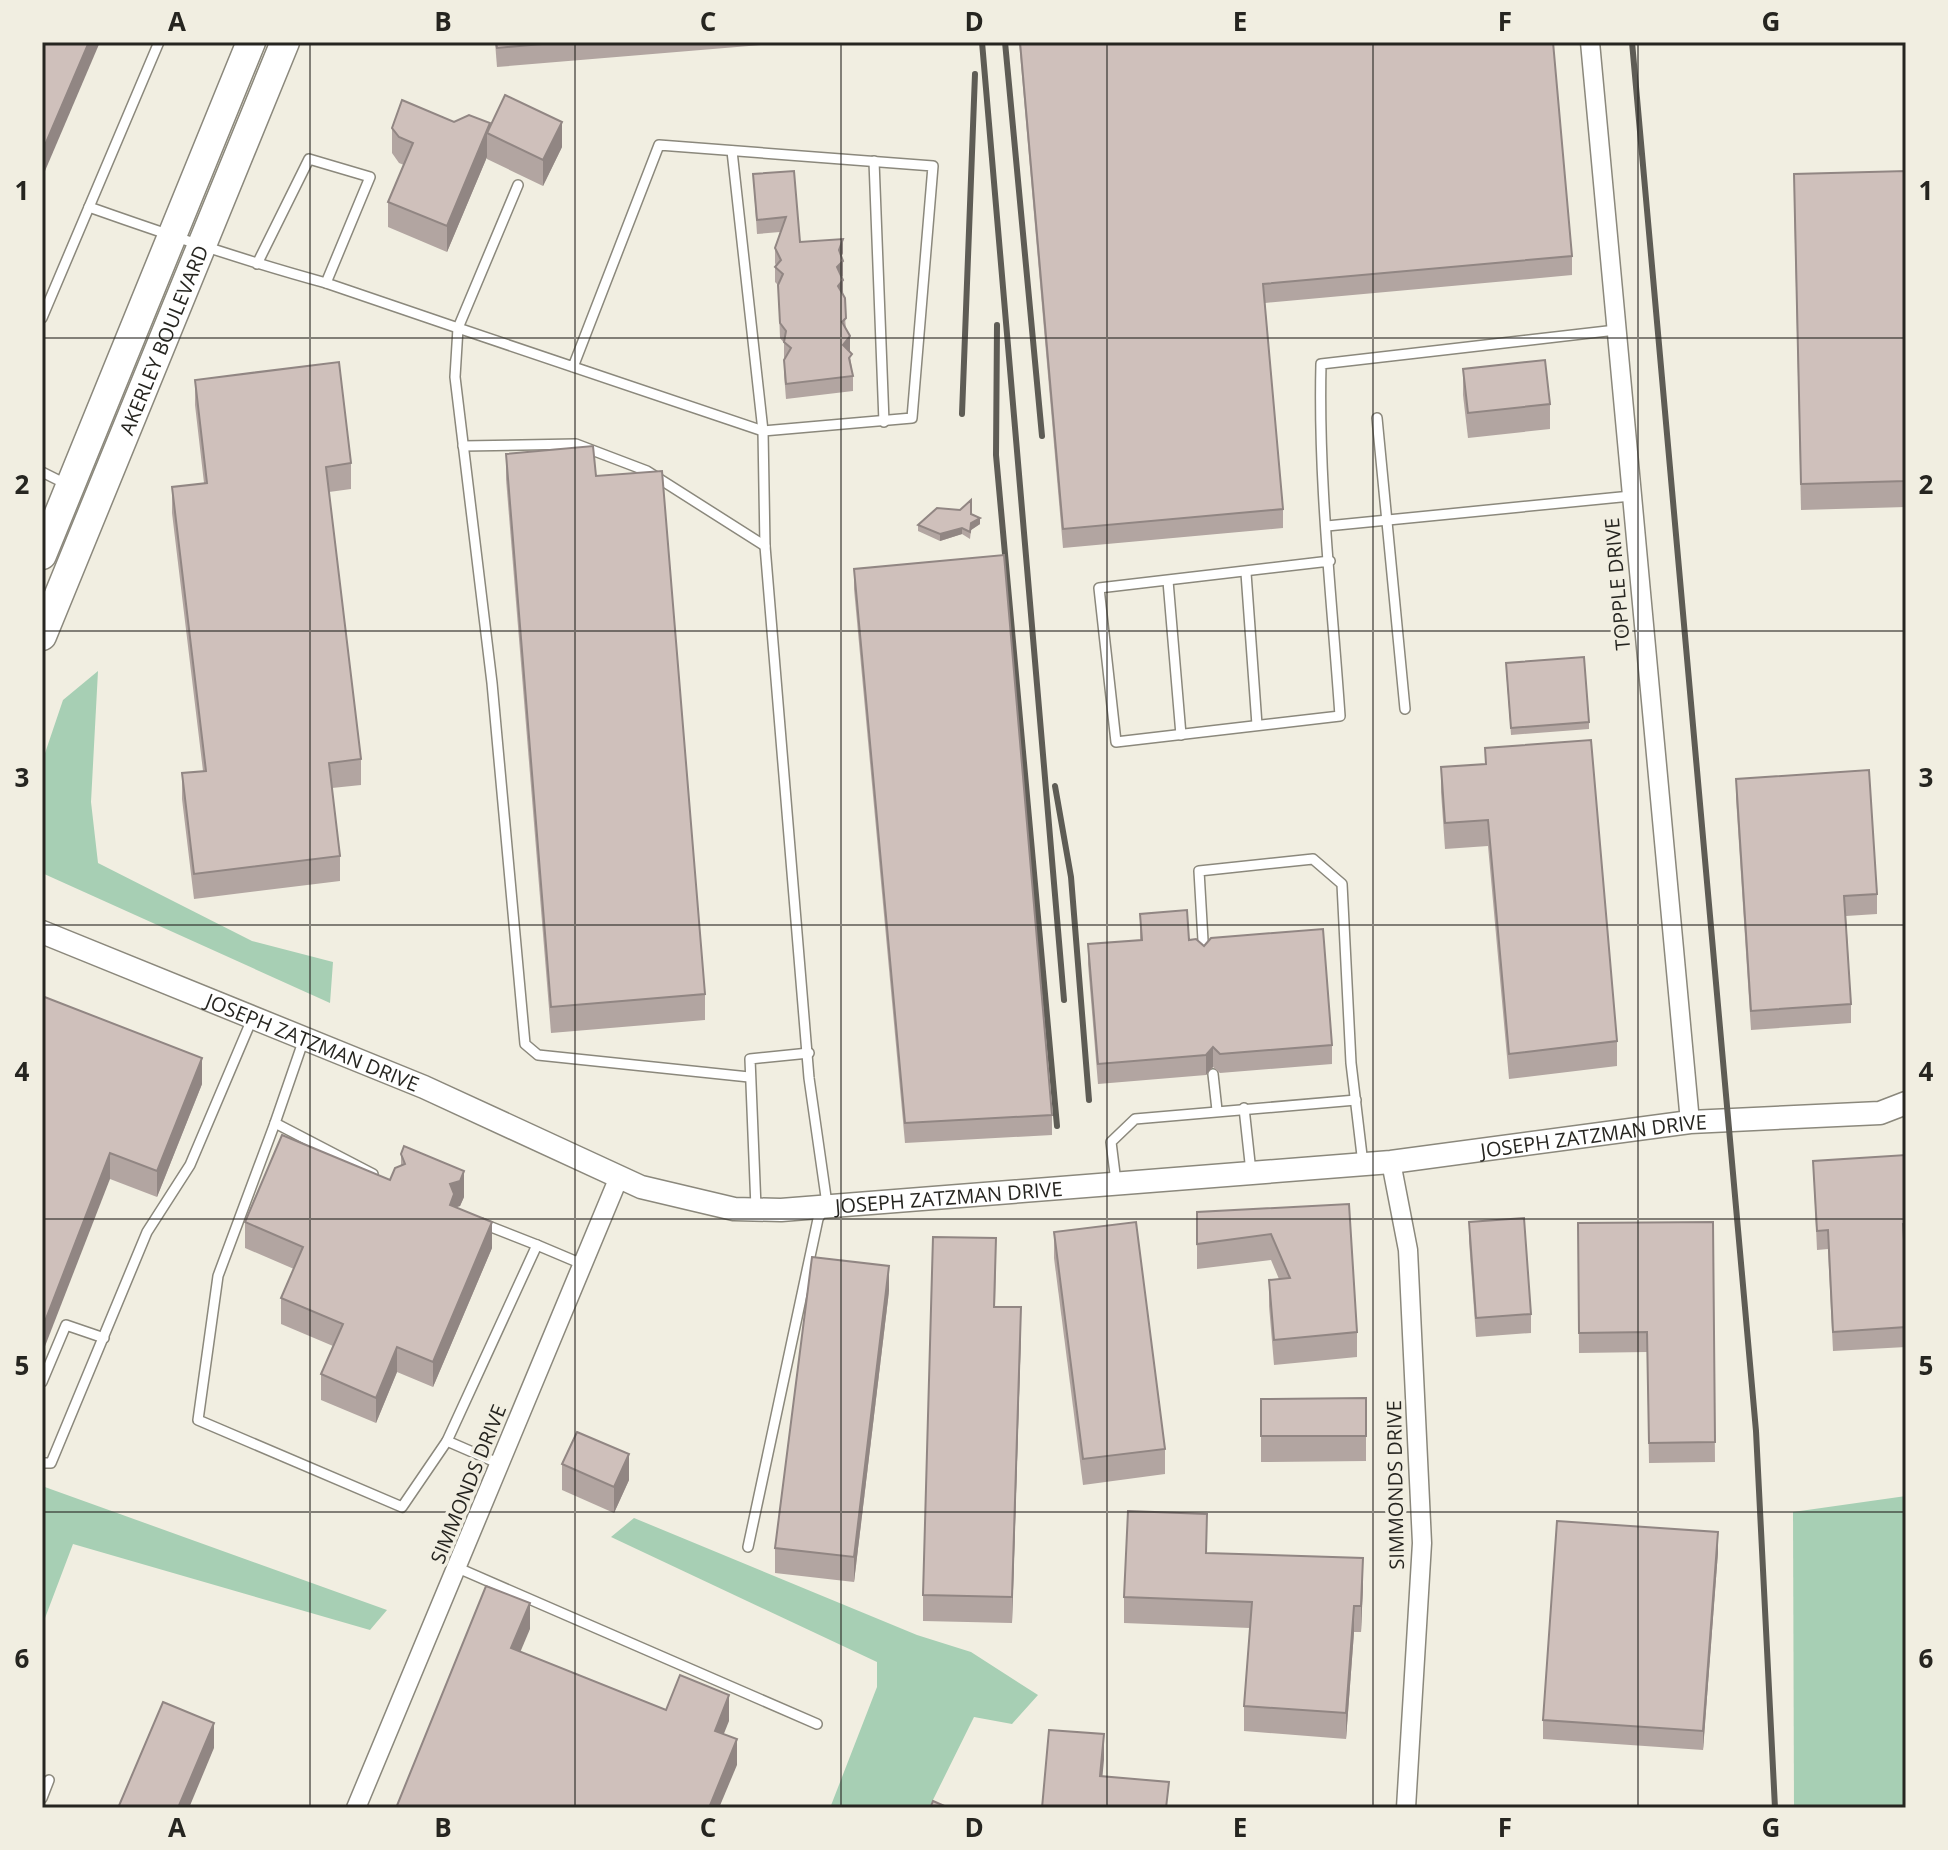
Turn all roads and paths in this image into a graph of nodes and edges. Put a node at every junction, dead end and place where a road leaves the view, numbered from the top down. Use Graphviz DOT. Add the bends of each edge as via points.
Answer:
graph roads {
  1 [pos="159,42"];
  2 [pos="251,42"];
  3 [pos="285,42"];
  4 [pos="1590,42"];
  5 [pos="732,151"];
  6 [pos="874,161"];
  7 [pos="518,185"];
  8 [pos="89,207"];
  9 [pos="172,236"];
  10 [pos="200,247"];
  11 [pos="257,264"];
  12 [pos="326,283"];
  13 [pos="42,318"];
  14 [pos="458,328"];
  15 [pos="1616,330"];
  16 [pos="573,367"];
  17 [pos="1377,418"];
  18 [pos="884,422"];
  19 [pos="763,431"];
  20 [pos="463,446"];
  21 [pos="42,472"];
  22 [pos="70,486"];
  23 [pos="1631,496"];
  24 [pos="1388,519"];
  25 [pos="1327,526"];
  26 [pos="765,546"];
  27 [pos="42,555"];
  28 [pos="1330,561"];
  29 [pos="1246,573"];
  30 [pos="1168,581"];
  31 [pos="42,636"];
  32 [pos="1405,709"];
  33 [pos="1257,725"];
  34 [pos="1181,735"];
  35 [pos="42,932"];
  36 [pos="1204,958"];
  37 [pos="252,1019"];
  38 [pos="304,1039"];
  39 [pos="809,1053"];
  40 [pos="1213,1074"];
  41 [pos="749,1077"];
  42 [pos="1356,1100"];
  43 [pos="1906,1103"];
  44 [pos="1244,1108"];
  45 [pos="1217,1110"];
  46 [pos="1690,1122"];
  47 [pos="275,1123"];
  48 [pos="1391,1162"];
  49 [pos="1363,1164"];
  50 [pos="1251,1172"];
  51 [pos="619,1177"];
  52 [pos="384,1180"];
  53 [pos="1116,1182"];
  54 [pos="827,1204"];
  55 [pos="756,1211"];
  56 [pos="471,1218"];
  57 [pos="537,1245"];
  58 [pos="582,1264"];
  59 [pos="104,1338"];
  60 [pos="42,1382"];
  61 [pos="447,1441"];
  62 [pos="42,1463"];
  63 [pos="500,1464"];
  64 [pos="748,1547"];
  65 [pos="458,1568"];
  66 [pos="817,1724"];
  67 [pos="49,1780"];
  68 [pos="42,1798"];
  69 [pos="356,1808"];
  70 [pos="1406,1808"];
  1 -- 8 [label="lane"];
  2 -- 9 [label="main road, AKERLEY BOULEVARD"];
  3 -- 10 [label="main road, AKERLEY BOULEVARD"];
  4 -- 15 [label="street, TOPPLE DRIVE"];
  5 -- 6 [label="lane"];
  5 -- 16 [label="lane" via="659,145"];
  5 -- 19 [label="lane"];
  6 -- 18 [label="lane"];
  6 -- 18 [label="lane" via="933,166 912,418"];
  7 -- 14 [label="lane"];
  8 -- 9 [label="lane"];
  8 -- 13 [label="lane"];
  9 -- 10 [label="lane"];
  9 -- 22 [label="main road, AKERLEY BOULEVARD"];
  10 -- 11 [label="lane"];
  10 -- 31 [label="main road, AKERLEY BOULEVARD"];
  11 -- 12 [label="lane"];
  11 -- 12 [label="lane" via="309,159 370,177"];
  12 -- 14 [label="lane"];
  14 -- 16 [label="lane"];
  14 -- 20 [label="lane" via="455,377"];
  15 -- 23 [label="street, TOPPLE DRIVE"];
  15 -- 25 [label="lane" via="1321,364 1319,433"];
  16 -- 19 [label="lane"];
  17 -- 24 [label="lane"];
  18 -- 19 [label="lane"];
  19 -- 26 [label="lane"];
  20 -- 26 [label="lane" via="576,444 647,471"];
  20 -- 41 [label="lane" via="492,683 525,1044 538,1055"];
  21 -- 22 [label="lane"];
  22 -- 27 [label="main road, AKERLEY BOULEVARD"];
  23 -- 24 [label="lane"];
  23 -- 46 [label="street, TOPPLE DRIVE"];
  24 -- 25 [label="lane"];
  24 -- 32 [label="lane"];
  25 -- 28 [label="lane"];
  26 -- 39 [label="lane"];
  28 -- 29 [label="lane"];
  28 -- 33 [label="lane" via="1340,716"];
  29 -- 30 [label="lane"];
  29 -- 33 [label="lane"];
  30 -- 34 [label="lane"];
  30 -- 34 [label="lane" via="1099,588 1116,742"];
  33 -- 34 [label="lane"];
  35 -- 37 [label="street, JOSEPH ZATZMAN DRIVE"];
  36 -- 42 [label="lane" via="1199,871 1313,859 1342,884"];
  37 -- 38 [label="street, JOSEPH ZATZMAN DRIVE"];
  37 -- 59 [label="lane" via="190,1165 147,1232"];
  38 -- 47 [label="lane"];
  38 -- 51 [label="street, JOSEPH ZATZMAN DRIVE" via="424,1087"];
  39 -- 41 [label="lane" via="750,1059"];
  39 -- 54 [label="lane"];
  40 -- 45 [label="lane"];
  41 -- 55 [label="lane"];
  42 -- 44 [label="lane"];
  42 -- 49 [label="lane"];
  43 -- 46 [label="street, JOSEPH ZATZMAN DRIVE" via="1880,1113"];
  44 -- 45 [label="lane"];
  44 -- 50 [label="lane"];
  45 -- 53 [label="lane" via="1135,1119 1111,1142"];
  46 -- 48 [label="street, JOSEPH ZATZMAN DRIVE"];
  47 -- 52 [label="lane"];
  47 -- 61 [label="lane" via="218,1276 198,1420 402,1507"];
  48 -- 49 [label="street, JOSEPH ZATZMAN DRIVE"];
  48 -- 70 [label="street, SIMMONDS DRIVE" via="1408,1250 1422,1543"];
  49 -- 50 [label="street, JOSEPH ZATZMAN DRIVE"];
  50 -- 53 [label="street, JOSEPH ZATZMAN DRIVE"];
  51 -- 55 [label="street, JOSEPH ZATZMAN DRIVE" via="697,1203"];
  51 -- 58 [label="street, SIMMONDS DRIVE"];
  53 -- 54 [label="street, JOSEPH ZATZMAN DRIVE"];
  54 -- 55 [label="street, JOSEPH ZATZMAN DRIVE"];
  54 -- 64 [label="lane" via="818,1219"];
  56 -- 57 [label="lane"];
  57 -- 58 [label="lane"];
  57 -- 61 [label="lane"];
  58 -- 63 [label="street, SIMMONDS DRIVE"];
  59 -- 60 [label="lane" via="66,1325"];
  59 -- 62 [label="lane" via="51,1463"];
  61 -- 63 [label="lane"];
  63 -- 65 [label="street, SIMMONDS DRIVE"];
  65 -- 66 [label="lane"];
  65 -- 69 [label="street, SIMMONDS DRIVE"];
  67 -- 68 [label="lane"];
}
